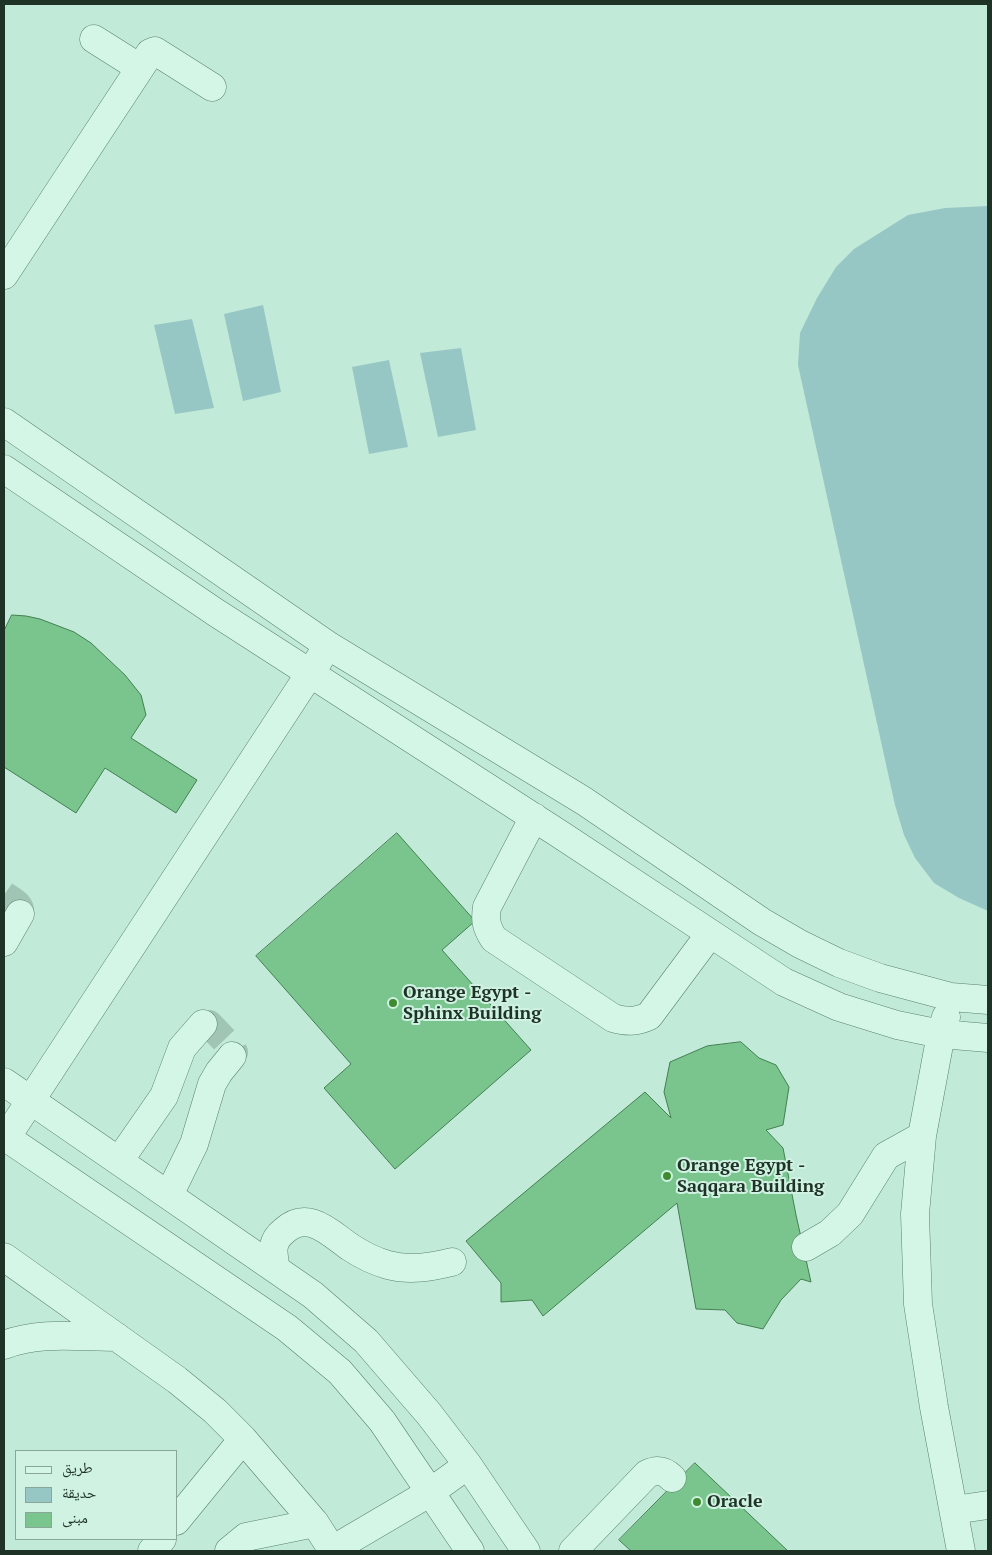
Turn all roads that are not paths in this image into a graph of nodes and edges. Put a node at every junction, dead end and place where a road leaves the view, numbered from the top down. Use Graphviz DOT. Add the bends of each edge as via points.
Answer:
graph roads {
  1 [pos="94,39"];
  2 [pos="140,68"];
  3 [pos="212,88"];
  4 [pos="4,275"];
  5 [pos="4,422"];
  6 [pos="4,469"];
  7 [pos="329,646"];
  8 [pos="310,673"];
  9 [pos="534,817"];
  10 [pos="20,914"];
  11 [pos="710,934"];
  12 [pos="4,942"];
  13 [pos="951,997"];
  14 [pos="988,1000"];
  15 [pos="203,1024"];
  16 [pos="941,1034"];
  17 [pos="988,1038"];
  18 [pos="232,1056"];
  19 [pos="4,1082"];
  20 [pos="31,1100"];
  21 [pos="922,1136"];
  22 [pos="5,1137"];
  23 [pos="119,1161"];
  24 [pos="169,1195"];
  25 [pos="806,1247"];
  26 [pos="4,1257"];
  27 [pos="452,1262"];
  28 [pos="276,1269"];
  29 [pos="117,1337"];
  30 [pos="4,1345"];
  31 [pos="243,1439"];
  32 [pos="468,1465"];
  33 [pos="672,1478"];
  34 [pos="429,1492"];
  35 [pos="988,1504"];
  36 [pos="954,1510"];
  37 [pos="178,1519"];
  38 [pos="315,1523"];
  39 [pos="161,1540"];
  40 [pos="152,1551"];
  41 [pos="229,1551"];
  42 [pos="332,1551"];
  43 [pos="470,1551"];
  44 [pos="526,1551"];
  45 [pos="572,1551"];
  46 [pos="960,1551"];
  1 -- 2 [label="street"];
  2 -- 3 [label="street" via="150,53 156,51"];
  2 -- 4 [label="street"];
  5 -- 7 [label="street"];
  6 -- 8 [label="street"];
  7 -- 8 [label="street"];
  7 -- 13 [label="street" via="584,801 762,922 800,944 880,978"];
  8 -- 9 [label="street"];
  8 -- 20 [label="street"];
  9 -- 11 [label="street"];
  9 -- 11 [label="street" via="487,907 485,918 494,939 533,965 613,1018 625,1022 638,1021 649,1016"];
  10 -- 12 [label="street"];
  11 -- 16 [label="street" via="784,982 839,1007 897,1025"];
  13 -- 14 [label="street"];
  13 -- 16 [label="street"];
  15 -- 23 [label="street" via="182,1048 164,1096"];
  16 -- 17 [label="street"];
  16 -- 21 [label="street"];
  18 -- 24 [label="street" via="212,1084 194,1144"];
  19 -- 20 [label="street"];
  20 -- 22 [label="street"];
  20 -- 23 [label="street"];
  21 -- 25 [label="street" via="886,1156 850,1214 830,1233"];
  21 -- 36 [label="street" via="915,1214 918,1304"];
  22 -- 34 [label="street" via="287,1328 340,1372 382,1421"];
  23 -- 24 [label="street"];
  24 -- 28 [label="street"];
  26 -- 29 [label="street"];
  27 -- 28 [label="street" via="410,1268 389,1265 369,1258 321,1226 306,1222 290,1225 278,1235 272,1250"];
  28 -- 32 [label="street" via="313,1294 366,1341"];
  29 -- 30 [label="street" via="42,1336"];
  29 -- 31 [label="street" via="177,1380"];
  31 -- 37 [label="street"];
  31 -- 38 [label="street"];
  32 -- 34 [label="street"];
  32 -- 44 [label="street"];
  33 -- 45 [label="street" via="660,1470 647,1474"];
  34 -- 42 [label="street"];
  34 -- 43 [label="street"];
  35 -- 36 [label="street"];
  36 -- 46 [label="street"];
  38 -- 41 [label="street" via="246,1537"];
  38 -- 42 [label="street"];
  39 -- 40 [label="street"];
}
